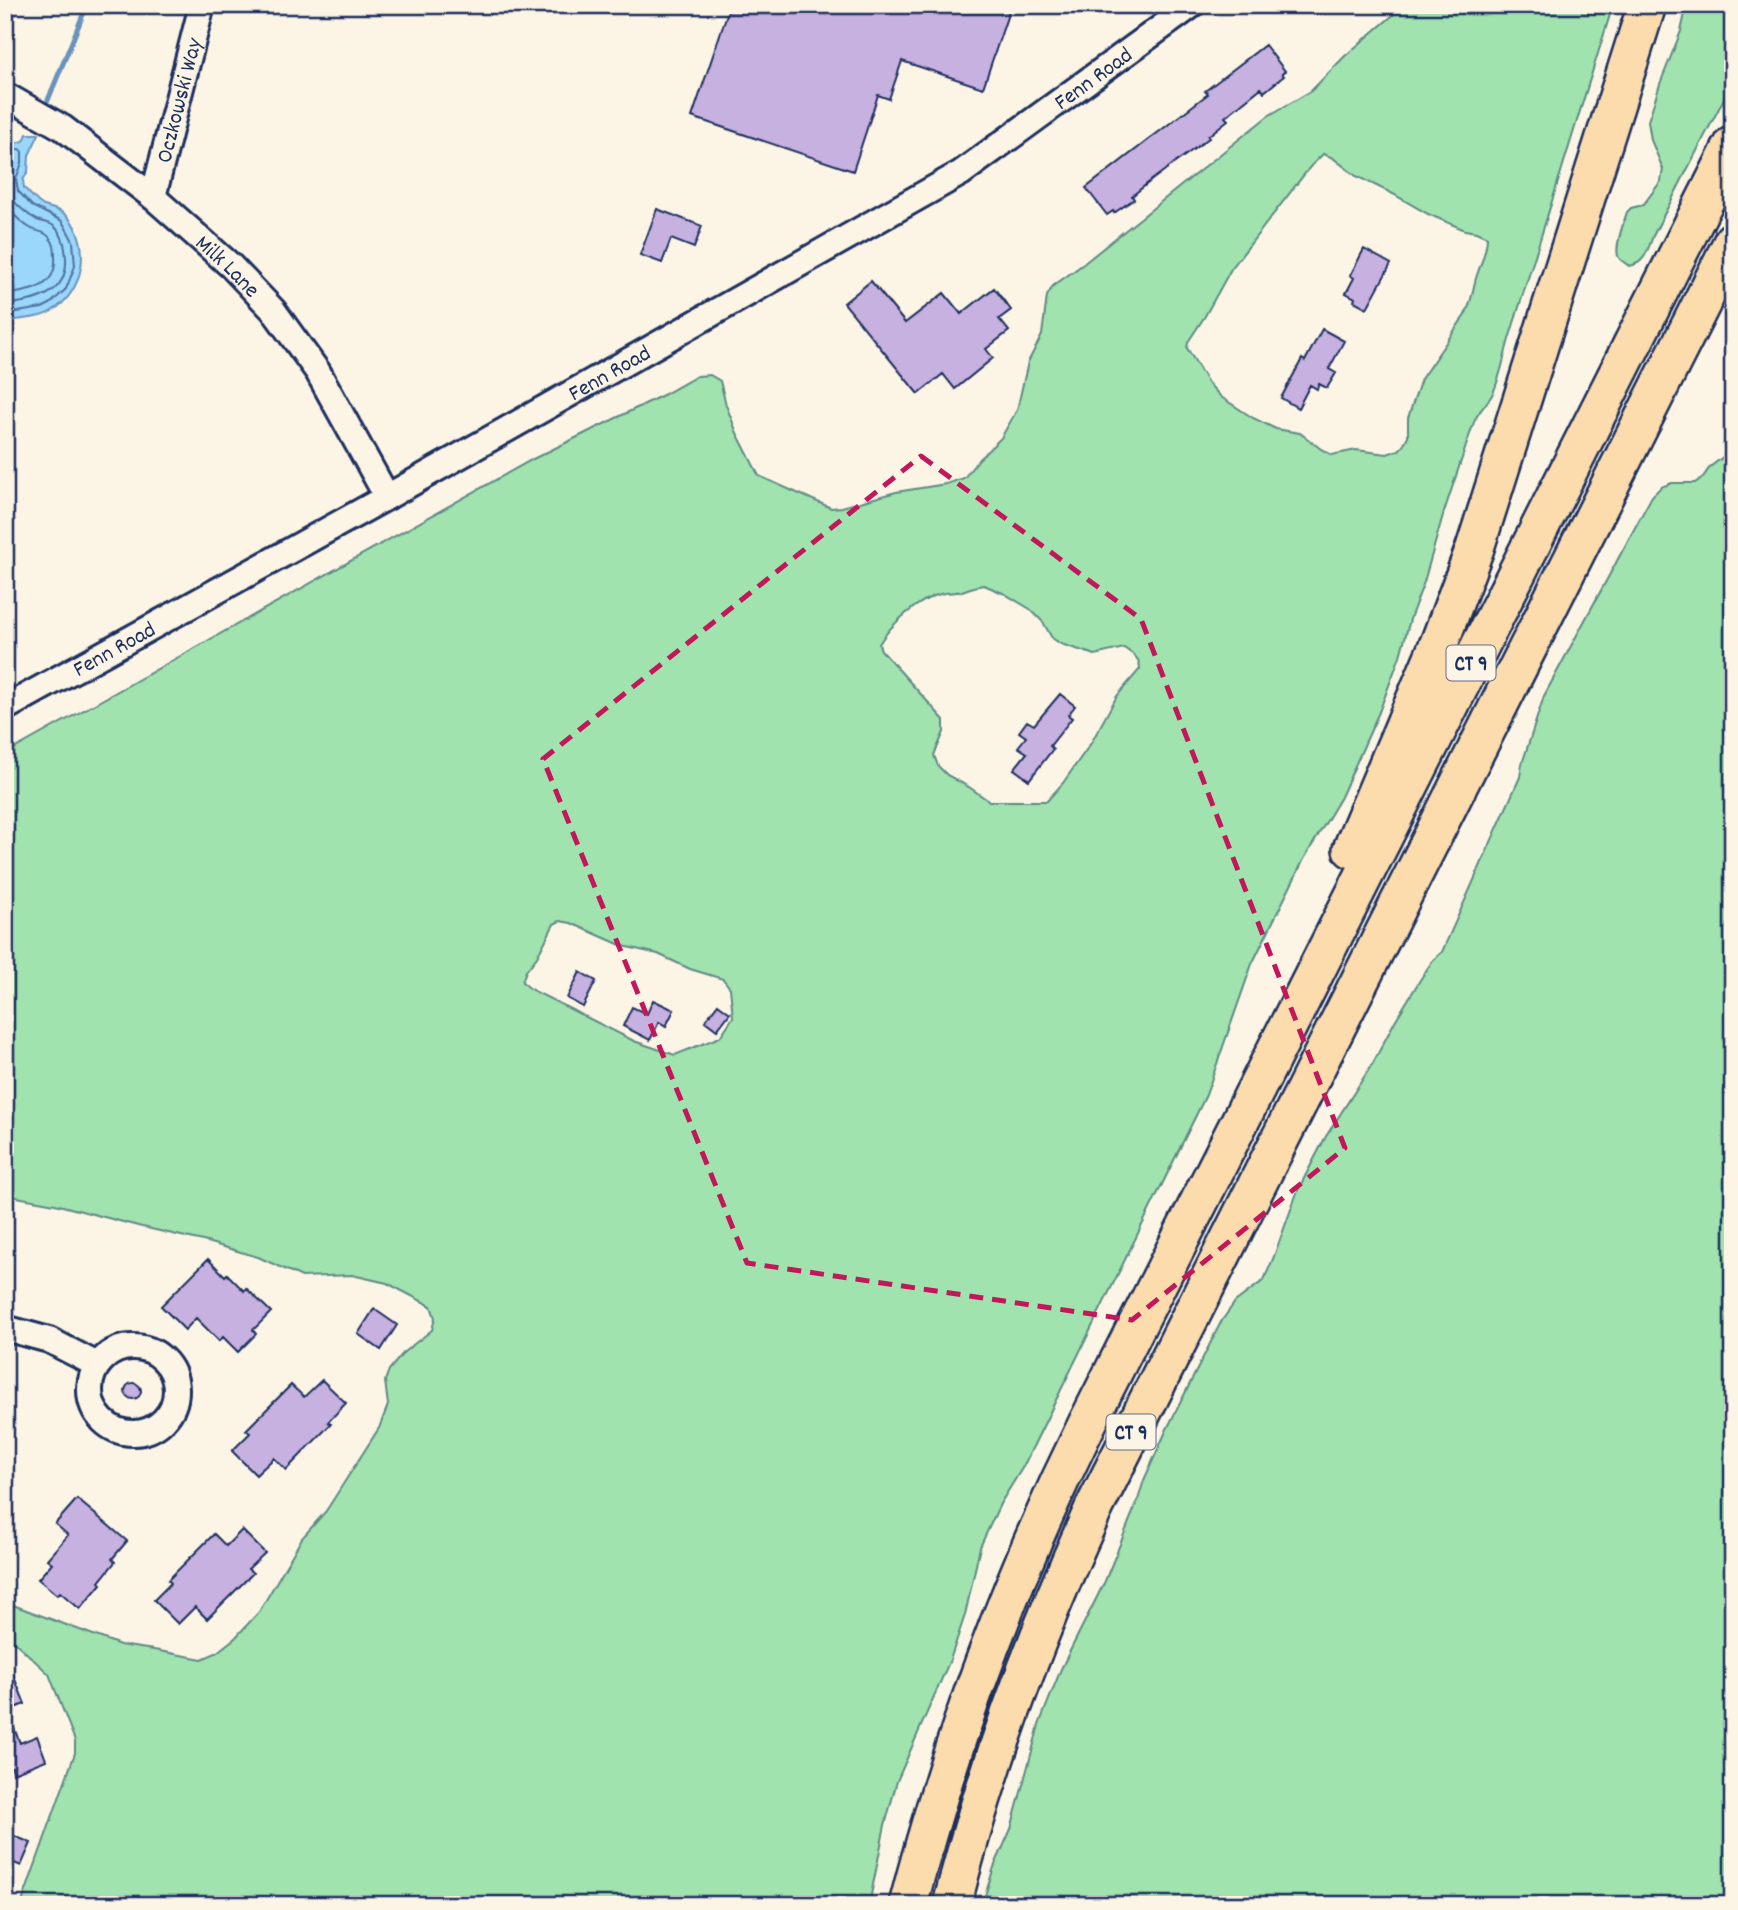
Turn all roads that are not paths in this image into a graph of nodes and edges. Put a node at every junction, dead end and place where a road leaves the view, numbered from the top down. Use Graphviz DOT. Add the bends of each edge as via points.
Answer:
graph roads {
  1 [pos="202,5"];
  2 [pos="1192,5"];
  3 [pos="1647,5"];
  4 [pos="5,94"];
  5 [pos="1733,145"];
  6 [pos="153,197"];
  7 [pos="1733,241"];
  8 [pos="1733,298"];
  9 [pos="1610,484"];
  10 [pos="387,497"];
  11 [pos="5,708"];
  12 [pos="1210,1180"];
  13 [pos="5,1328"];
  14 [pos="97,1365"];
  15 [pos="908,1905"];
  16 [pos="952,1905"];
  1 -- 6 [label="street, Oczkowski Way"];
  2 -- 10 [label="street, Fenn Road" via="961,173"];
  3 -- 12 [label="highway" via="1496,487 1457,596 1327,905 1242,1083"];
  4 -- 6 [label="street, Milk Lane" via="59,125"];
  5 -- 12 [label="highway, CT 9"];
  6 -- 10 [label="street, Milk Lane" via="231,265 274,311 318,372"];
  7 -- 9 [label="highway, CT 9"];
  8 -- 9 [label="highway" via="1663,411"];
  9 -- 16 [label="highway, CT 9" via="1095,1506 1014,1704"];
  10 -- 11 [label="street, Fenn Road"];
  12 -- 15 [label="highway, CT 9" via="1045,1509 1000,1616 955,1744"];
  13 -- 14 [label="street" via="49,1340"];
}
